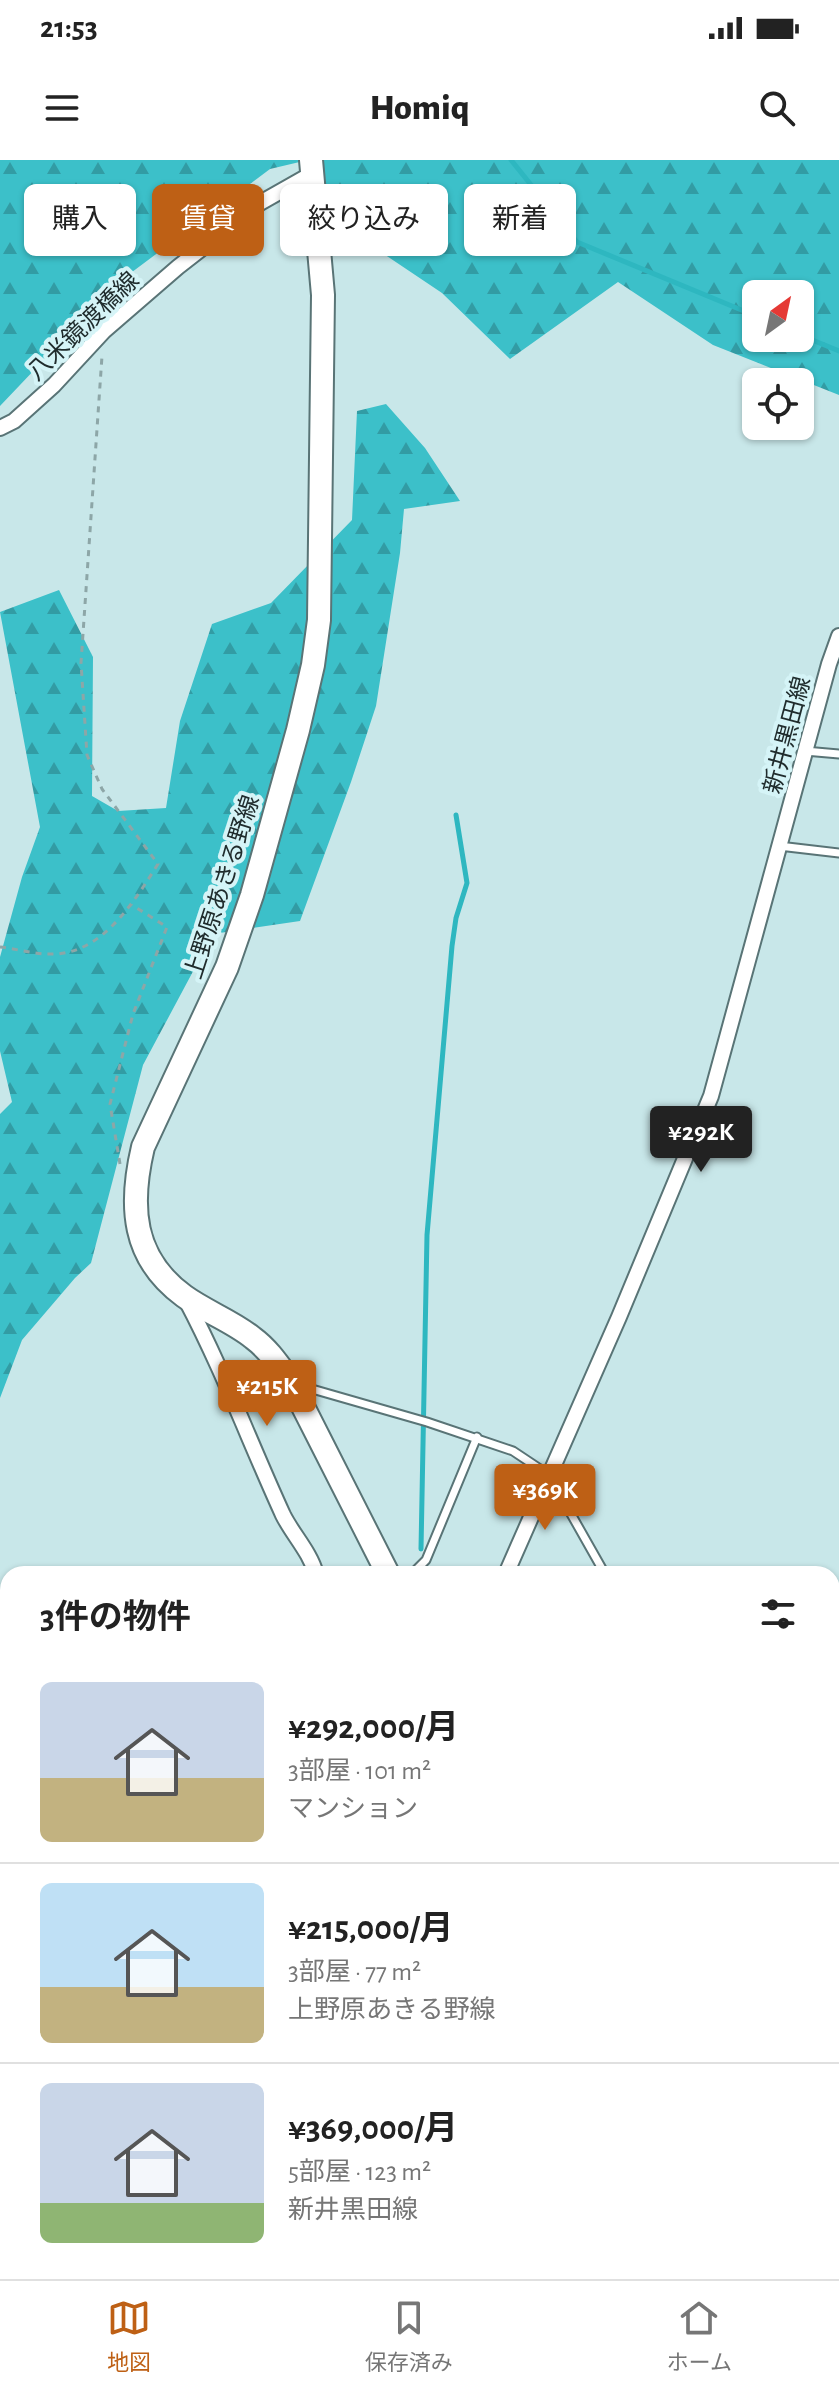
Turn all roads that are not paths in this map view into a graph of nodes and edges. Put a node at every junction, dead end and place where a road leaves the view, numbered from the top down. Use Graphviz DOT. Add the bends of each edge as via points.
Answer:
graph roads {
  1 [pos="312,167"];
  2 [pos="0,428"];
  3 [pos="839,636"];
  4 [pos="805,751"];
  5 [pos="839,754"];
  6 [pos="779,846"];
  7 [pos="839,853"];
  8 [pos="184,1296"];
  9 [pos="291,1384"];
  10 [pos="477,1437"];
  11 [pos="549,1475"];
  12 [pos="313,1566"];
  13 [pos="384,1566"];
  14 [pos="420,1566"];
  15 [pos="509,1566"];
  16 [pos="600,1566"];
  1 -- 2 [label="street, 八米鏡渡橋線" via="178,267 104,331 54,385"];
  1 -- 8 [label="main road, 上野原あきる野線" via="323,295 319,620 313,665 252,895 227,967 143,1147 136,1179 134,1199 146,1255 157,1273"];
  3 -- 4 [label="street, 新井黒田線"];
  4 -- 5 [label="lane"];
  4 -- 6 [label="street, 新井黒田線"];
  6 -- 7 [label="lane"];
  6 -- 11 [label="street, 新井黒田線" via="711,1096"];
  8 -- 9 [label="main road, 上野原あきる野線" via="253,1338"];
  8 -- 12 [label="street" via="285,1518"];
  9 -- 10 [label="lane"];
  9 -- 13 [label="main road, 上野原あきる野線"];
  10 -- 11 [label="lane" via="513,1451"];
  10 -- 14 [label="lane"];
  11 -- 15 [label="street"];
  11 -- 16 [label="lane"];
}
